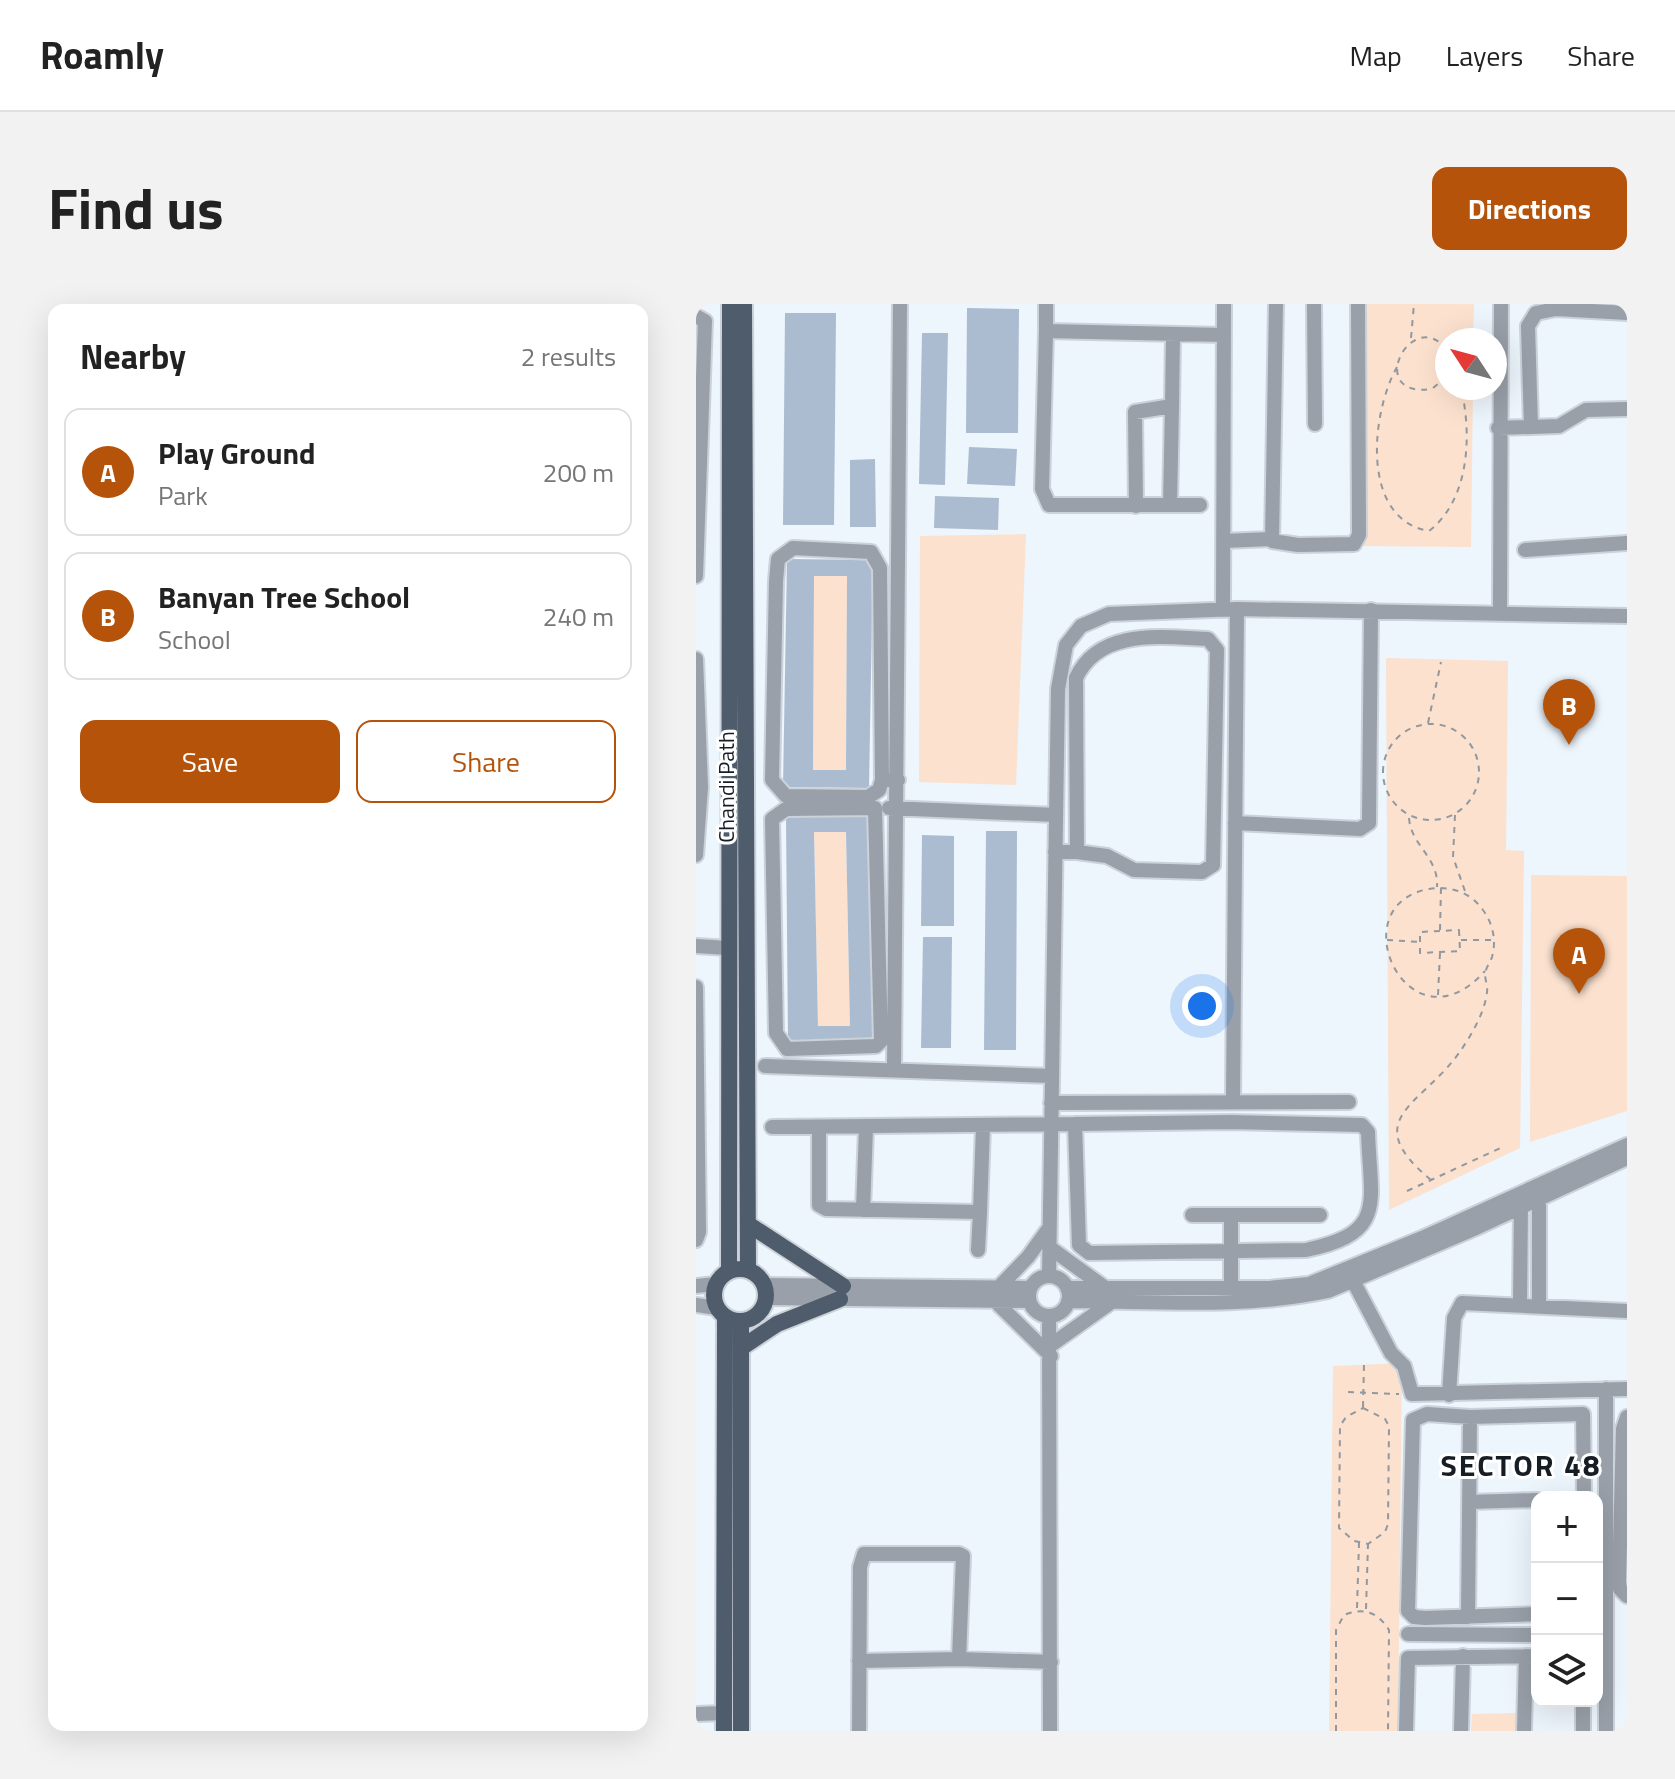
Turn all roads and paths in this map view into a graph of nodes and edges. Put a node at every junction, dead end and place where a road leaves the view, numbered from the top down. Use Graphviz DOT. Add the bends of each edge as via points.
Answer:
graph roads {
  1 [pos="730,304"];
  2 [pos="744,304"];
  3 [pos="900,304"];
  4 [pos="1046,304"];
  5 [pos="1224,304"];
  6 [pos="1276,304"];
  7 [pos="1306,304"];
  8 [pos="1314,304"];
  9 [pos="1327,304"];
  10 [pos="1358,304"];
  11 [pos="1414,304"];
  12 [pos="1501,304"];
  13 [pos="1627,313"];
  14 [pos="696,316"];
  15 [pos="1046,331"];
  16 [pos="1173,334"];
  17 [pos="1224,335"];
  18 [pos="1411,339"];
  19 [pos="1435,341"];
  20 [pos="1397,367"];
  21 [pos="1435,386"];
  22 [pos="1463,400"];
  23 [pos="1172,406"];
  24 [pos="1627,409"];
  25 [pos="1315,424"];
  26 [pos="1531,427"];
  27 [pos="1498,428"];
  28 [pos="698,458"];
  29 [pos="1170,505"];
  30 [pos="1200,505"];
  31 [pos="1136,506"];
  32 [pos="1271,539"];
  33 [pos="1223,541"];
  34 [pos="1627,543"];
  35 [pos="1525,550"];
  36 [pos="877,558"];
  37 [pos="899,559"];
  38 [pos="696,576"];
  39 [pos="1230,609"];
  40 [pos="1371,610"];
  41 [pos="1500,612"];
  42 [pos="1627,616"];
  43 [pos="1237,642"];
  44 [pos="1213,643"];
  45 [pos="696,659"];
  46 [pos="1441,662"];
  47 [pos="1428,724"];
  48 [pos="882,780"];
  49 [pos="898,780"];
  50 [pos="698,787"];
  51 [pos="875,808"];
  52 [pos="897,809"];
  53 [pos="1456,813"];
  54 [pos="1056,815"];
  55 [pos="1409,815"];
  56 [pos="1235,823"];
  57 [pos="1055,852"];
  58 [pos="1077,852"];
  59 [pos="696,855"];
  60 [pos="1439,888"];
  61 [pos="1467,895"];
  62 [pos="1440,931"];
  63 [pos="1385,940"];
  64 [pos="1459,940"];
  65 [pos="1494,940"];
  66 [pos="1420,942"];
  67 [pos="696,946"];
  68 [pos="728,948"];
  69 [pos="1440,953"];
  70 [pos="1485,971"];
  71 [pos="696,987"];
  72 [pos="1438,996"];
  73 [pos="765,1066"];
  74 [pos="894,1068"];
  75 [pos="1051,1076"];
  76 [pos="696,1089"];
  77 [pos="1233,1102"];
  78 [pos="1349,1102"];
  79 [pos="1051,1103"];
  80 [pos="1075,1124"];
  81 [pos="1052,1125"];
  82 [pos="983,1126"];
  83 [pos="772,1127"];
  84 [pos="819,1128"];
  85 [pos="866,1128"];
  86 [pos="1627,1145"];
  87 [pos="1505,1146"];
  88 [pos="1627,1158"];
  89 [pos="1431,1180"];
  90 [pos="1407,1191"];
  91 [pos="1539,1192"];
  92 [pos="1521,1200"];
  93 [pos="863,1210"];
  94 [pos="980,1212"];
  95 [pos="1192,1215"];
  96 [pos="1231,1215"];
  97 [pos="1320,1215"];
  98 [pos="748,1224"];
  99 [pos="1050,1228"];
  100 [pos="696,1240"];
  101 [pos="1049,1247"];
  102 [pos="978,1250"];
  103 [pos="1232,1254"];
  104 [pos="748,1270"];
  105 [pos="729,1271"];
  106 [pos="1350,1275"];
  107 [pos="1049,1276"];
  108 [pos="716,1284"];
  109 [pos="696,1286"];
  110 [pos="1231,1288"];
  111 [pos="765,1292"];
  112 [pos="849,1292"];
  113 [pos="996,1294"];
  114 [pos="1068,1294"];
  115 [pos="1109,1294"];
  116 [pos="1030,1295"];
  117 [pos="696,1305"];
  118 [pos="1520,1306"];
  119 [pos="1539,1307"];
  120 [pos="1627,1311"];
  121 [pos="728,1316"];
  122 [pos="1049,1316"];
  123 [pos="741,1348"];
  124 [pos="1051,1350"];
  125 [pos="1364,1364"];
  126 [pos="1606,1389"];
  127 [pos="1627,1389"];
  128 [pos="1348,1392"];
  129 [pos="1364,1392"];
  130 [pos="1412,1394"];
  131 [pos="1449,1395"];
  132 [pos="1363,1408"];
  133 [pos="1470,1417"];
  134 [pos="1627,1417"];
  135 [pos="1584,1491"];
  136 [pos="1602,1491"];
  137 [pos="1531,1500"];
  138 [pos="1470,1502"];
  139 [pos="1359,1542"];
  140 [pos="1368,1544"];
  141 [pos="1627,1596"];
  142 [pos="1357,1610"];
  143 [pos="1366,1610"];
  144 [pos="1531,1614"];
  145 [pos="1468,1617"];
  146 [pos="1408,1634"];
  147 [pos="1531,1635"];
  148 [pos="1463,1656"];
  149 [pos="1531,1656"];
  150 [pos="959,1659"];
  151 [pos="1603,1659"];
  152 [pos="859,1661"];
  153 [pos="1051,1662"];
  154 [pos="1531,1665"];
  155 [pos="1583,1707"];
  156 [pos="724,1713"];
  157 [pos="696,1714"];
  158 [pos="724,1731"];
  159 [pos="741,1731"];
  160 [pos="859,1731"];
  161 [pos="1050,1731"];
  162 [pos="1336,1731"];
  163 [pos="1388,1731"];
  164 [pos="1406,1731"];
  165 [pos="1461,1731"];
  166 [pos="1524,1731"];
  167 [pos="1583,1731"];
  168 [pos="1606,1731"];
  1 -- 68 [label="main road, Chandi Path"];
  2 -- 98 [label="main road, Chandi Path"];
  3 -- 37 [label="street"];
  4 -- 15 [label="street"];
  5 -- 17 [label="street"];
  6 -- 32 [label="street"];
  7 -- 8 [label="street"];
  8 -- 9 [label="street"];
  8 -- 25 [label="street"];
  10 -- 32 [label="street" via="1357,541 1298,545 1275,544"];
  11 -- 18 [label="path"];
  12 -- 27 [label="street"];
  13 -- 26 [label="street" via="1536,313 1528,326"];
  14 -- 28 [label="street" via="705,321"];
  15 -- 16 [label="street"];
  15 -- 31 [label="street" via="1044,500 1060,507"];
  16 -- 17 [label="street"];
  16 -- 23 [label="street"];
  17 -- 33 [label="street"];
  18 -- 19 [label="path" via="1428,336"];
  18 -- 20 [label="path" via="1398,352"];
  20 -- 21 [label="path" via="1400,378 1414,389"];
  20 -- 22 [label="path" via="1383,391 1377,455 1385,496 1393,511 1415,528 1429,531 1456,500 1467,426"];
  23 -- 29 [label="street"];
  23 -- 31 [label="street" via="1135,412"];
  24 -- 26 [label="street" via="1586,410 1559,426"];
  26 -- 27 [label="street"];
  27 -- 41 [label="street"];
  28 -- 38 [label="street"];
  29 -- 30 [label="street"];
  29 -- 31 [label="street"];
  32 -- 33 [label="street"];
  33 -- 39 [label="street"];
  34 -- 35 [label="street"];
  36 -- 37 [label="street"];
  36 -- 48 [label="street"];
  36 -- 48 [label="street" via="871,552 793,548 778,559 772,780 786,796 868,797 879,790"];
  37 -- 49 [label="street"];
  39 -- 40 [label="street"];
  39 -- 43 [label="street"];
  39 -- 54 [label="street" via="1109,614 1081,626 1066,645 1059,668"];
  40 -- 41 [label="street"];
  40 -- 56 [label="street" via="1369,823 1360,829"];
  41 -- 42 [label="street"];
  43 -- 44 [label="street"];
  43 -- 56 [label="street"];
  44 -- 58 [label="street" via="1123,639 1105,646 1080,670"];
  44 -- 58 [label="street" via="1213,865 1202,872 1134,870 1107,856"];
  45 -- 50 [label="street"];
  46 -- 47 [label="path"];
  47 -- 53 [label="path" via="1465,737 1479,764 1474,794"];
  47 -- 55 [label="path" via="1396,739 1383,766 1389,796"];
  48 -- 49 [label="street"];
  49 -- 52 [label="street"];
  50 -- 59 [label="street"];
  51 -- 51 [label="street" via="786,809 772,819 776,1033 787,1049 856,1049 881,1041"];
  51 -- 52 [label="street"];
  52 -- 54 [label="street"];
  52 -- 74 [label="street"];
  53 -- 55 [label="path" via="1439,820"];
  53 -- 61 [label="path" via="1453,857"];
  54 -- 57 [label="street"];
  55 -- 60 [label="path" via="1410,829 1438,873"];
  56 -- 77 [label="street"];
  57 -- 58 [label="street"];
  57 -- 75 [label="street"];
  60 -- 61 [label="path"];
  60 -- 62 [label="path"];
  60 -- 63 [label="path" via="1410,896 1398,907"];
  61 -- 65 [label="path" via="1483,910"];
  62 -- 64 [label="path" via="1459,930"];
  62 -- 66 [label="path" via="1420,932"];
  63 -- 66 [label="path"];
  63 -- 72 [label="path" via="1394,972 1407,985"];
  64 -- 65 [label="path"];
  64 -- 69 [label="path" via="1460,951"];
  65 -- 70 [label="path"];
  66 -- 69 [label="path" via="1420,953"];
  67 -- 68 [label="street"];
  68 -- 105 [label="main road, Chandi Path"];
  69 -- 72 [label="path"];
  70 -- 72 [label="path" via="1458,993"];
  70 -- 89 [label="path" via="1487,992 1464,1046 1446,1072 1400,1116 1396,1127 1403,1152"];
  71 -- 76 [label="street"];
  73 -- 74 [label="street"];
  74 -- 75 [label="street"];
  75 -- 79 [label="street"];
  76 -- 100 [label="street"];
  77 -- 78 [label="street"];
  77 -- 79 [label="street"];
  79 -- 81 [label="street"];
  80 -- 81 [label="street"];
  80 -- 103 [label="street" via="1078,1237 1085,1251"];
  80 -- 103 [label="street" via="1362,1125 1368,1132 1370,1211 1361,1230 1306,1250"];
  81 -- 82 [label="street"];
  81 -- 99 [label="street"];
  82 -- 85 [label="street"];
  82 -- 94 [label="street"];
  83 -- 84 [label="street"];
  84 -- 85 [label="street"];
  84 -- 93 [label="street" via="819,1205"];
  85 -- 93 [label="street"];
  86 -- 91 [label="street"];
  87 -- 89 [label="path"];
  88 -- 91 [label="street"];
  89 -- 90 [label="path"];
  91 -- 92 [label="street"];
  91 -- 119 [label="street"];
  92 -- 106 [label="street"];
  92 -- 118 [label="street"];
  93 -- 94 [label="street"];
  94 -- 102 [label="street"];
  95 -- 96 [label="street"];
  96 -- 97 [label="street"];
  96 -- 103 [label="street"];
  98 -- 104 [label="main road, Chandi Path"];
  98 -- 112 [label="main road"];
  99 -- 101 [label="street"];
  99 -- 113 [label="street"];
  101 -- 107 [label="street"];
  101 -- 115 [label="street"];
  103 -- 110 [label="street"];
  104 -- 105 [label="main road"];
  104 -- 111 [label="main road"];
  105 -- 108 [label="main road"];
  106 -- 110 [label="street" via="1309,1284"];
  106 -- 115 [label="street" via="1328,1291 1276,1299"];
  106 -- 130 [label="street" via="1391,1353 1404,1366"];
  107 -- 114 [label="street" via="1058,1278"];
  107 -- 116 [label="street" via="1039,1278"];
  108 -- 109 [label="street"];
  108 -- 121 [label="main road" via="713,1296"];
  110 -- 115 [label="street"];
  111 -- 112 [label="street"];
  111 -- 121 [label="main road" via="758,1315"];
  112 -- 113 [label="street"];
  112 -- 123 [label="main road" via="777,1324"];
  113 -- 116 [label="street"];
  113 -- 124 [label="street"];
  114 -- 115 [label="street"];
  114 -- 122 [label="street" via="1061,1312"];
  115 -- 124 [label="street"];
  116 -- 122 [label="street" via="1036,1312"];
  117 -- 121 [label="street"];
  118 -- 119 [label="street"];
  118 -- 131 [label="street" via="1467,1301 1456,1308"];
  119 -- 120 [label="street"];
  121 -- 123 [label="main road"];
  121 -- 156 [label="main road"];
  122 -- 124 [label="street"];
  123 -- 159 [label="main road"];
  124 -- 153 [label="street"];
  125 -- 129 [label="path"];
  126 -- 127 [label="street"];
  126 -- 131 [label="street"];
  126 -- 136 [label="street"];
  128 -- 129 [label="path"];
  129 -- 130 [label="path"];
  129 -- 132 [label="path"];
  130 -- 131 [label="street"];
  132 -- 139 [label="path" via="1340,1426 1339,1528"];
  132 -- 140 [label="path" via="1389,1426 1388,1524"];
  133 -- 135 [label="street" via="1583,1414"];
  133 -- 138 [label="street"];
  133 -- 145 [label="street" via="1427,1414 1413,1420 1407,1607 1414,1617"];
  134 -- 141 [label="street" via="1619,1582"];
  137 -- 138 [label="street"];
  138 -- 145 [label="street"];
  139 -- 140 [label="path"];
  139 -- 142 [label="path"];
  140 -- 143 [label="path"];
  142 -- 143 [label="path"];
  142 -- 162 [label="path" via="1344,1615 1336,1630"];
  143 -- 163 [label="path" via="1389,1630"];
  144 -- 145 [label="street"];
  146 -- 147 [label="street"];
  148 -- 149 [label="street"];
  148 -- 164 [label="street" via="1408,1658"];
  148 -- 165 [label="street"];
  150 -- 152 [label="street"];
  150 -- 152 [label="street" via="963,1556 881,1553 864,1554 861,1560"];
  150 -- 153 [label="street"];
  151 -- 168 [label="street"];
  152 -- 160 [label="street"];
  153 -- 161 [label="street"];
  154 -- 166 [label="street"];
  155 -- 167 [label="street"];
  156 -- 157 [label="street"];
  156 -- 158 [label="main road"];
}
